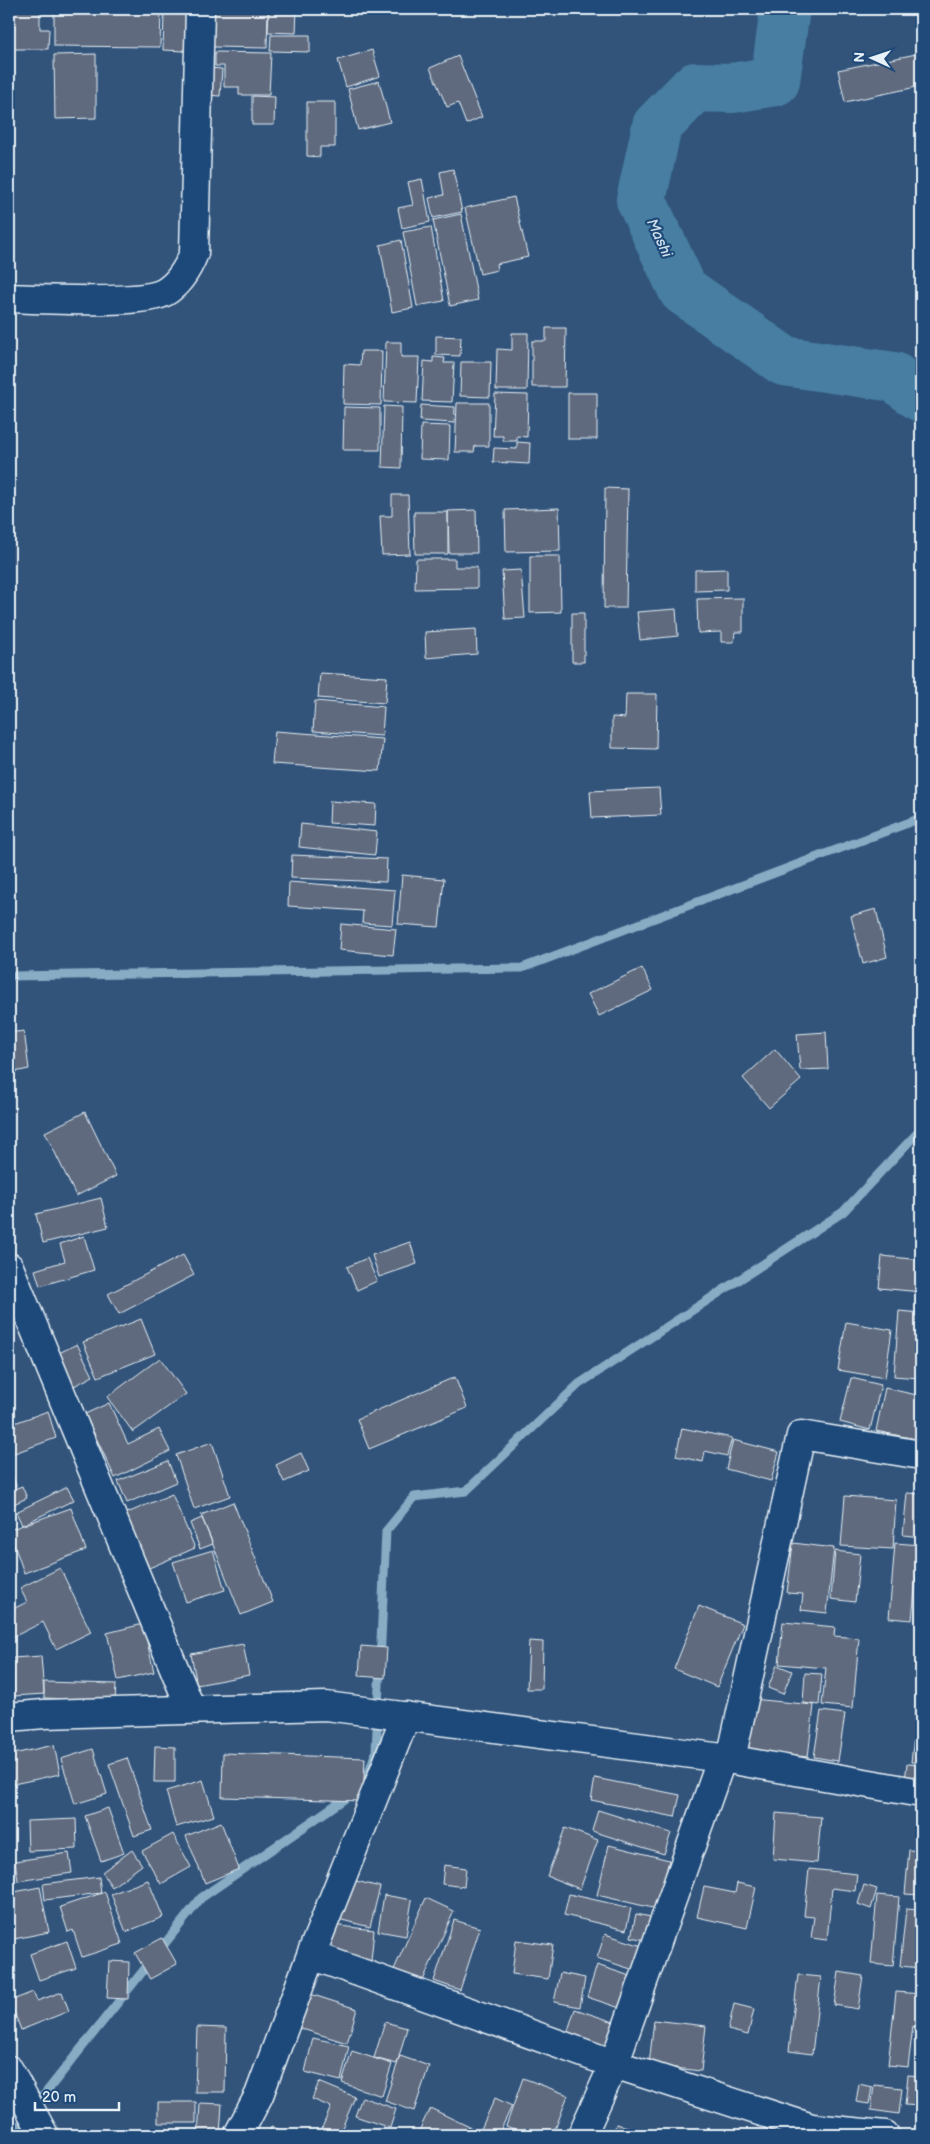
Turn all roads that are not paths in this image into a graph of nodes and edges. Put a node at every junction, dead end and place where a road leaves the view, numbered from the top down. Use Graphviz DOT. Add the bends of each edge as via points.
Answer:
graph roads {
  1 [pos="200,9"];
  2 [pos="9,298"];
  3 [pos="9,1268"];
  4 [pos="921,1455"];
  5 [pos="191,1709"];
  6 [pos="406,1716"];
  7 [pos="9,1717"];
  8 [pos="726,1759"];
  9 [pos="921,1793"];
  10 [pos="311,1955"];
  11 [pos="614,2064"];
  12 [pos="9,2070"];
  13 [pos="810,2132"];
  14 [pos="44,2135"];
  15 [pos="238,2135"];
  16 [pos="582,2135"];
  17 [pos="885,2135"];
  1 -- 2 [label="street" via="194,253 185,273 165,292 142,299"];
  3 -- 5 [label="street"];
  4 -- 8 [label="street" via="801,1435"];
  5 -- 6 [label="street" via="326,1706"];
  5 -- 7 [label="street"];
  6 -- 8 [label="street"];
  6 -- 10 [label="street"];
  8 -- 9 [label="street"];
  8 -- 11 [label="street"];
  10 -- 11 [label="street"];
  10 -- 15 [label="street" via="259,2095"];
  11 -- 13 [label="street"];
  11 -- 16 [label="street"];
  12 -- 14 [label="street"];
  13 -- 17 [label="street"];
}
